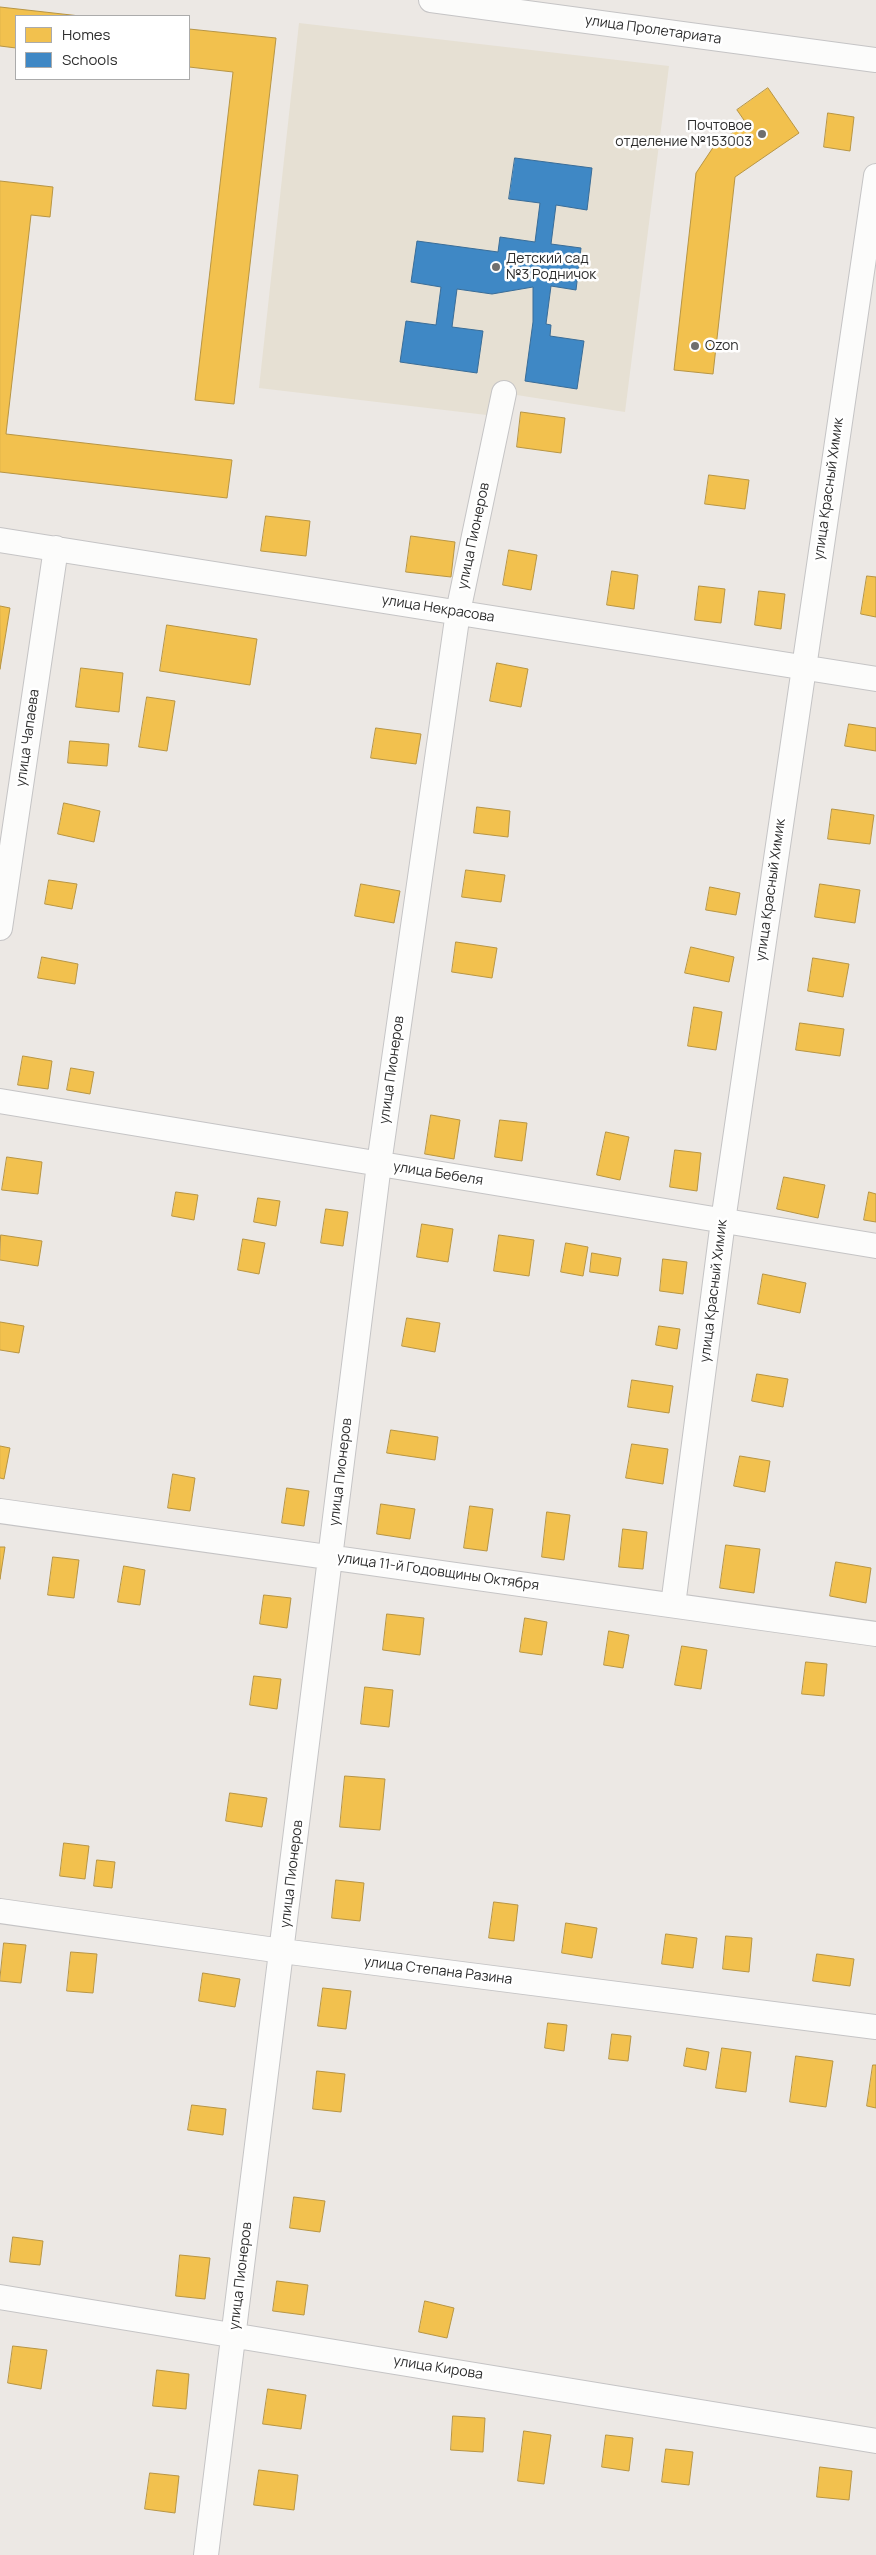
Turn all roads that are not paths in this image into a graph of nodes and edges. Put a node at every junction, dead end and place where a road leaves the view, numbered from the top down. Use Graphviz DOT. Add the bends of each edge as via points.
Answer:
graph roads {
  1 [pos="431,0"];
  2 [pos="519,6"];
  3 [pos="876,60"];
  4 [pos="876,176"];
  5 [pos="504,393"];
  6 [pos="0,540"];
  7 [pos="56,548"];
  8 [pos="458,612"];
  9 [pos="803,667"];
  10 [pos="876,679"];
  11 [pos="0,928"];
  12 [pos="0,1101"];
  13 [pos="379,1164"];
  14 [pos="723,1221"];
  15 [pos="876,1246"];
  16 [pos="0,1510"];
  17 [pos="330,1557"];
  18 [pos="673,1605"];
  19 [pos="876,1634"];
  20 [pos="0,1911"];
  21 [pos="282,1951"];
  22 [pos="876,2027"];
  23 [pos="0,2297"];
  24 [pos="233,2334"];
  25 [pos="876,2441"];
  26 [pos="206,2555"];
  1 -- 2 [label="street, улица Пролетариата"];
  2 -- 3 [label="street, улица Пролетариата"];
  4 -- 9 [label="street, улица Красный Химик"];
  5 -- 8 [label="street, улица Пионеров"];
  6 -- 7 [label="street, улица Некрасова"];
  7 -- 8 [label="street, улица Некрасова"];
  7 -- 11 [label="street, улица Чапаева"];
  8 -- 9 [label="street, улица Некрасова"];
  8 -- 13 [label="street, улица Пионеров"];
  9 -- 10 [label="street, улица Некрасова"];
  9 -- 14 [label="street, улица Красный Химик"];
  12 -- 13 [label="street, улица Бебеля"];
  13 -- 14 [label="street, улица Бебеля"];
  13 -- 17 [label="street, улица Пионеров"];
  14 -- 15 [label="street, улица Бебеля"];
  14 -- 18 [label="street, улица Красный Химик"];
  16 -- 17 [label="street, улица 11-й Годовщины Октября"];
  17 -- 18 [label="street, улица 11-й Годовщины Октября"];
  17 -- 21 [label="street, улица Пионеров"];
  18 -- 19 [label="street, улица 11-й Годовщины Октября"];
  20 -- 21 [label="street, улица Степана Разина"];
  21 -- 22 [label="street, улица Степана Разина"];
  21 -- 24 [label="street, улица Пионеров"];
  23 -- 24 [label="street, улица Кирова"];
  24 -- 25 [label="street, улица Кирова"];
  24 -- 26 [label="street, улица Пионеров"];
}
